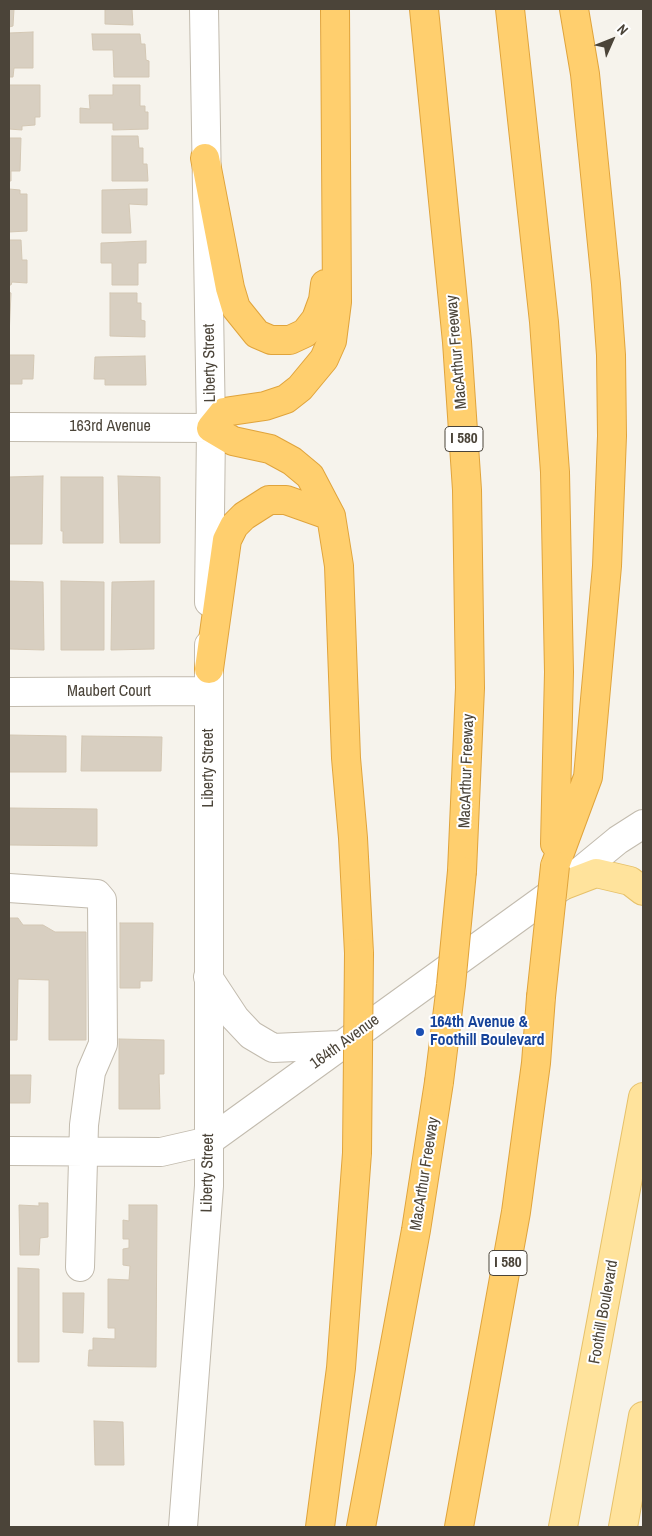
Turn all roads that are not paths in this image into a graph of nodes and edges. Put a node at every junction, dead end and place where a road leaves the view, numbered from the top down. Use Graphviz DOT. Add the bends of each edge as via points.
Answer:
graph roads {
  1 [pos="204,9"];
  2 [pos="335,9"];
  3 [pos="424,9"];
  4 [pos="510,9"];
  5 [pos="574,9"];
  6 [pos="582,9"];
  7 [pos="585,74"];
  8 [pos="205,158"];
  9 [pos="337,174"];
  10 [pos="9,427"];
  11 [pos="211,428"];
  12 [pos="331,516"];
  13 [pos="209,680"];
  14 [pos="9,692"];
  15 [pos="643,824"];
  16 [pos="558,876"];
  17 [pos="9,888"];
  18 [pos="643,891"];
  19 [pos="208,977"];
  20 [pos="340,1045"];
  21 [pos="643,1097"];
  22 [pos="209,1141"];
  23 [pos="9,1151"];
  24 [pos="83,1151"];
  25 [pos="80,1267"];
  26 [pos="643,1416"];
  27 [pos="183,1527"];
  28 [pos="320,1527"];
  29 [pos="361,1527"];
  30 [pos="459,1527"];
  31 [pos="564,1527"];
  32 [pos="623,1527"];
  1 -- 8 [label="street, Liberty Street"];
  2 -- 9 [label="highway"];
  3 -- 29 [label="highway, MacArthur Freeway / I 580, bridge" via="457,342 468,510 470,688 462,871 439,1082 416,1230"];
  4 -- 16 [label="highway, I 580" via="540,273 552,423 558,582"];
  5 -- 7 [label="highway"];
  6 -- 7 [label="highway"];
  7 -- 16 [label="highway" via="609,319 612,408 607,566 588,777"];
  8 -- 9 [label="highway" via="236,308 257,334 272,340 290,340 305,333 316,319 323,300"];
  8 -- 11 [label="street, Liberty Street"];
  9 -- 11 [label="highway" via="335,322 332,341 324,359 300,388 286,399 265,406 224,412"];
  10 -- 11 [label="street, 163rd Avenue"];
  11 -- 12 [label="highway" via="233,441 270,449 292,461 310,476"];
  11 -- 13 [label="street, Liberty Street"];
  12 -- 13 [label="highway" via="286,500 268,500 234,526 228,540"];
  12 -- 28 [label="highway, bridge" via="339,566 346,758 359,953 356,1153 342,1368"];
  13 -- 14 [label="street, Maubert Court"];
  13 -- 19 [label="street, Liberty Street"];
  15 -- 16 [label="street, 164th Avenue"];
  16 -- 18 [label="main road" via="596,873 630,881"];
  16 -- 20 [label="street, 164th Avenue"];
  16 -- 30 [label="highway, I 580, bridge" via="515,1220"];
  17 -- 24 [label="street" via="97,894 102,900 103,1044 92,1072"];
  19 -- 20 [label="street" via="250,1035 273,1048"];
  19 -- 22 [label="street, Liberty Street"];
  20 -- 22 [label="street, 164th Avenue"];
  21 -- 31 [label="main road, Foothill Boulevard"];
  22 -- 24 [label="street, 164th Avenue" via="161,1152"];
  22 -- 27 [label="street, Liberty Street" via="209,1186"];
  23 -- 24 [label="street, 164th Avenue"];
  24 -- 25 [label="street"];
  26 -- 32 [label="main road"];
}
